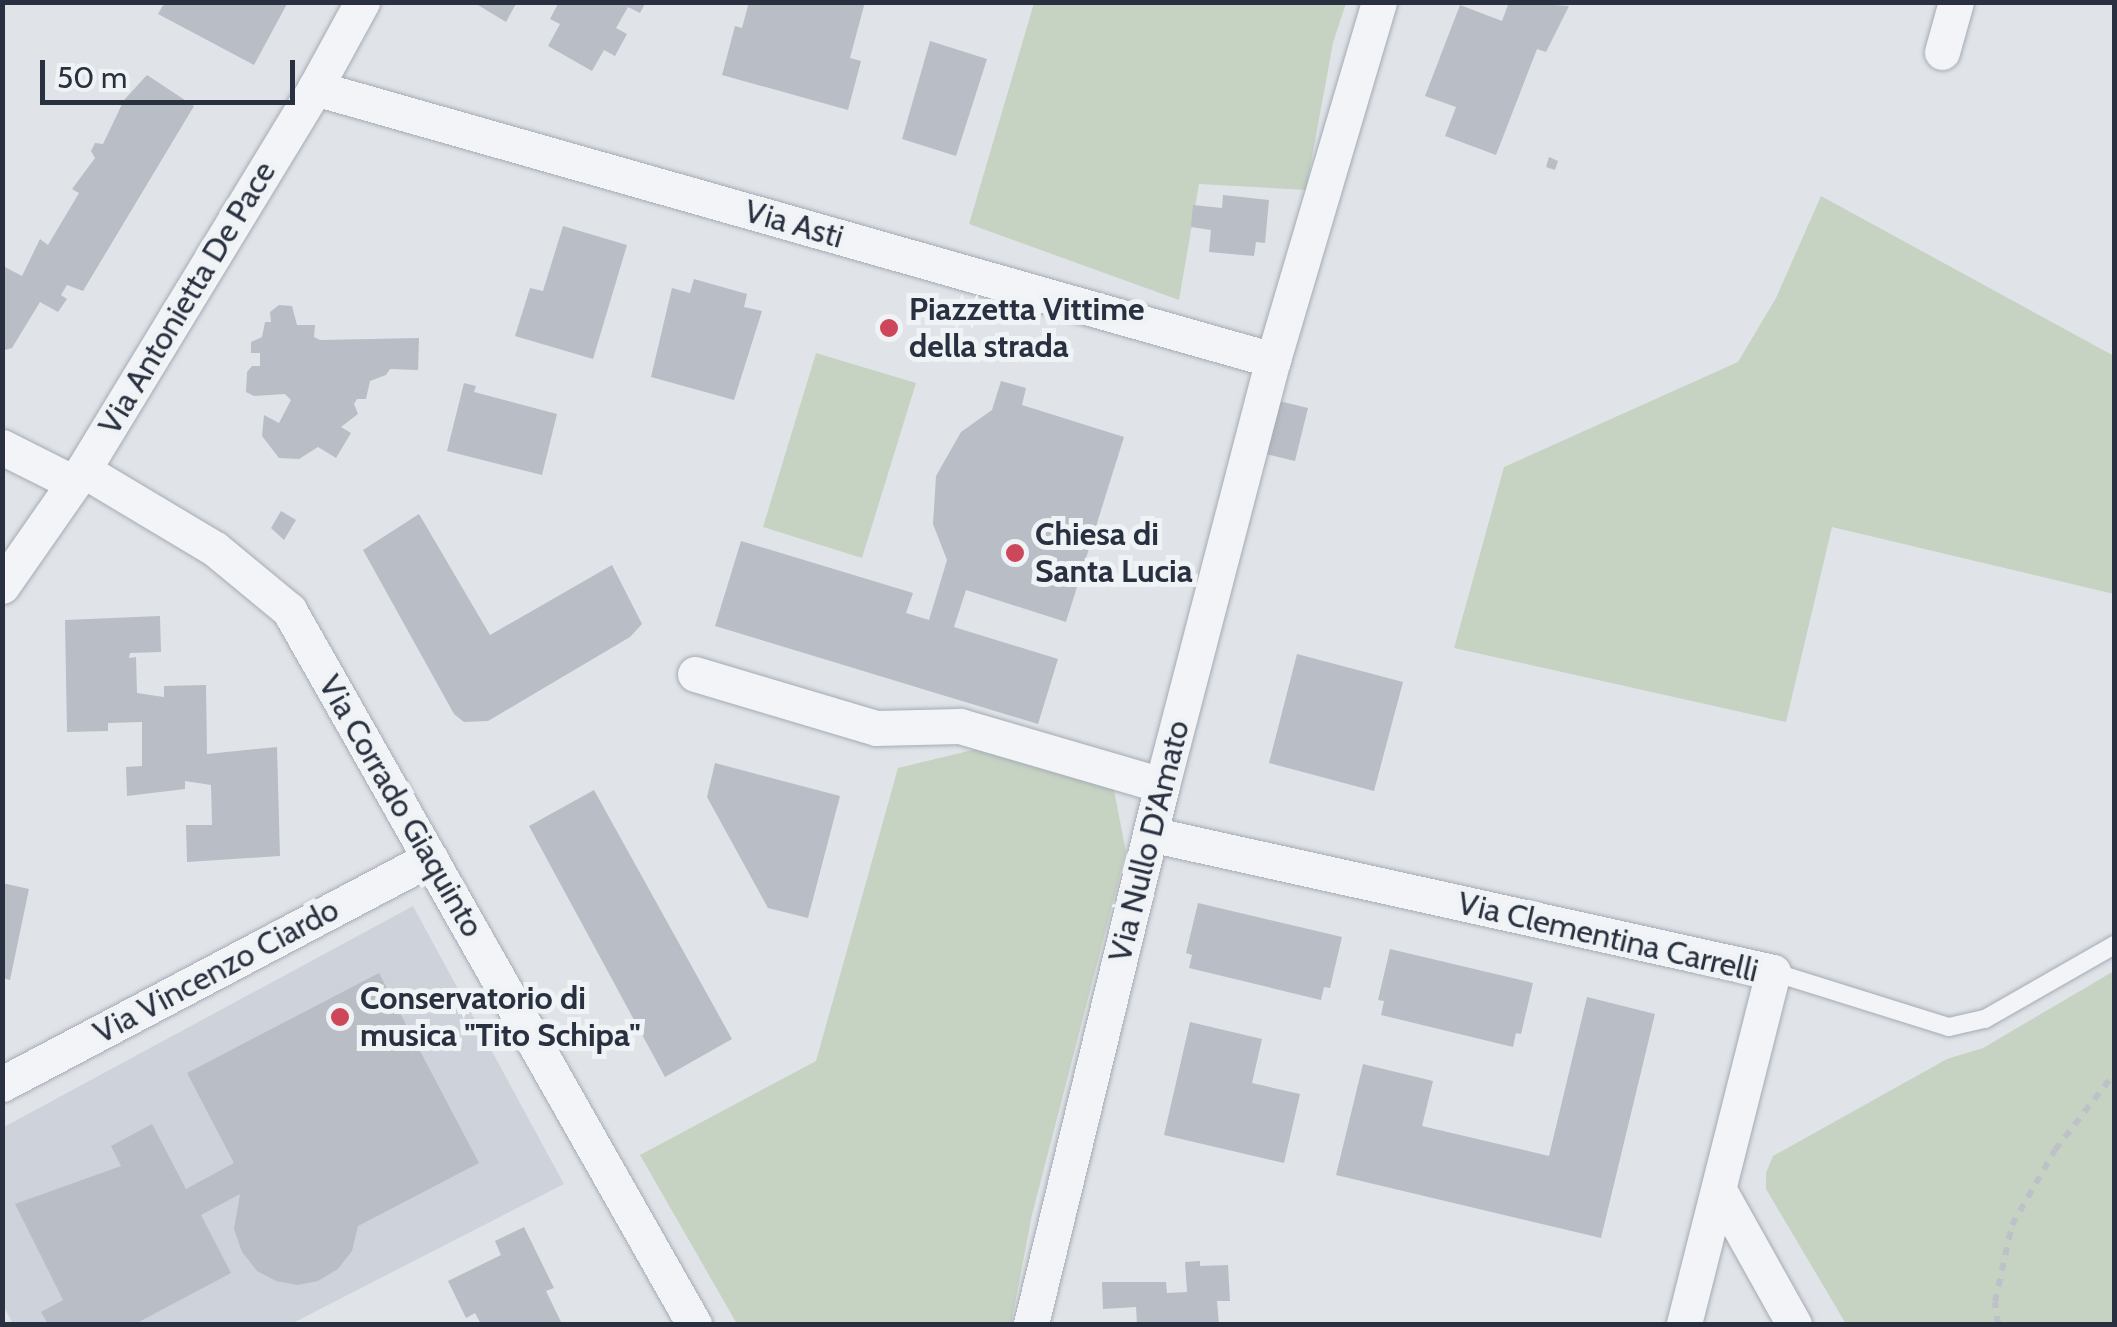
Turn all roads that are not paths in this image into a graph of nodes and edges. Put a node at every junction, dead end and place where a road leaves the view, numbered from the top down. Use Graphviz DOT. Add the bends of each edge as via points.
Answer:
graph roads {
  1 [pos="362,2"];
  2 [pos="1378,2"];
  3 [pos="1956,2"];
  4 [pos="1942,52"];
  5 [pos="315,88"];
  6 [pos="1273,360"];
  7 [pos="2,448"];
  8 [pos="78,476"];
  9 [pos="2,586"];
  10 [pos="694,674"];
  11 [pos="1162,785"];
  12 [pos="1150,834"];
  13 [pos="430,858"];
  14 [pos="2114,945"];
  15 [pos="1773,972"];
  16 [pos="2,1084"];
  17 [pos="1719,1190"];
  18 [pos="1781,1315"];
  19 [pos="694,1324"];
  20 [pos="1031,1324"];
  21 [pos="1684,1324"];
  1 -- 5 [label="street, Via Antonietta De Pace"];
  2 -- 6 [label="street, Via Nullo D'Amato"];
  3 -- 4 [label="street"];
  5 -- 6 [label="street, Via Asti"];
  5 -- 8 [label="street, Via Antonietta De Pace"];
  6 -- 11 [label="street, Via Nullo D'Amato"];
  7 -- 8 [label="street, Via Corrado Giaquinto"];
  8 -- 9 [label="street, Via Antonietta De Pace"];
  8 -- 13 [label="street, Via Corrado Giaquinto" via="214,549 289,610"];
  10 -- 11 [label="street" via="876,728 960,726"];
  11 -- 12 [label="street, Via Nullo D'Amato"];
  12 -- 15 [label="street, Via Clementina Carrelli"];
  12 -- 20 [label="street, Via Nullo D'Amato"];
  13 -- 16 [label="street, Via Vincenzo Ciardo"];
  13 -- 19 [label="street, Via Corrado Giaquinto"];
  14 -- 15 [label="lane" via="1985,1020 1949,1026"];
  15 -- 17 [label="street, Via Clementina Carrelli"];
  17 -- 18 [label="street"];
  17 -- 21 [label="street, Via Clementina Carrelli"];
}
